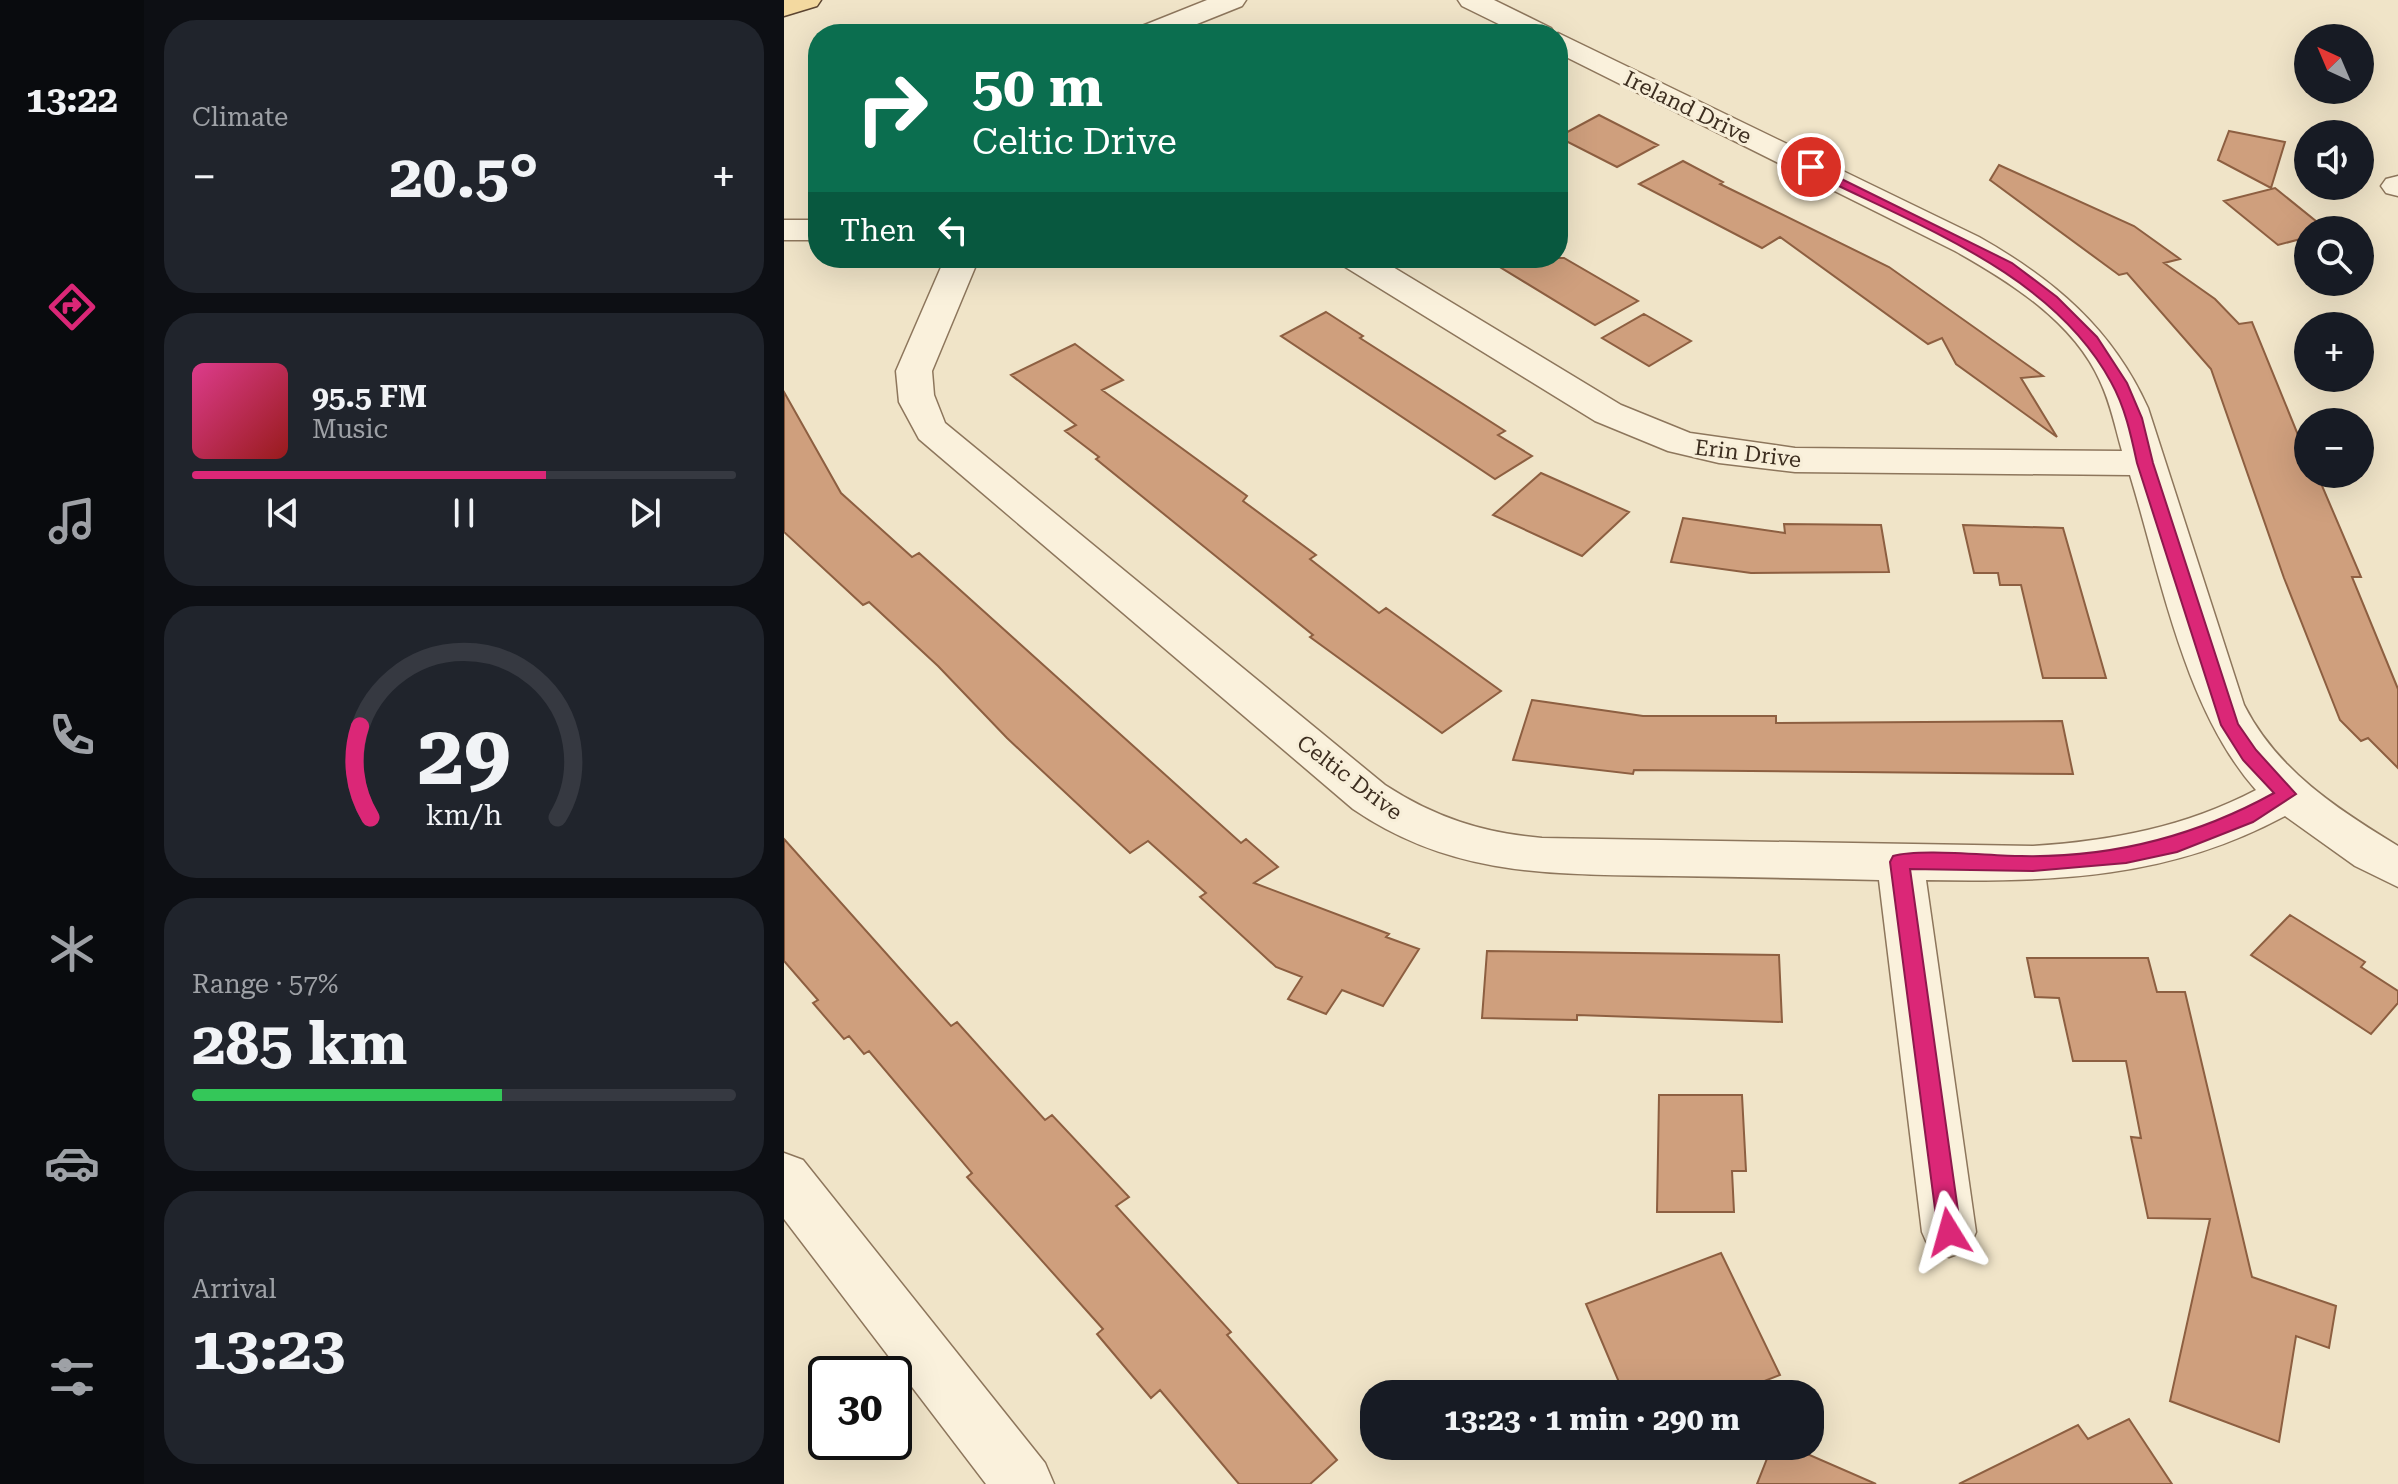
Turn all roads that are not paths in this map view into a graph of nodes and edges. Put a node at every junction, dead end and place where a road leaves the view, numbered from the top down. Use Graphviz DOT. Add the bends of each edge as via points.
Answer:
graph roads {
  1 [pos="807,0"];
  2 [pos="1232,0"];
  3 [pos="1472,0"];
  4 [pos="784,8"];
  5 [pos="1172,24"];
  6 [pos="1521,24"];
  7 [pos="1568,47"];
  8 [pos="784,230"];
  9 [pos="808,230"];
  10 [pos="958,268"];
  11 [pos="1370,268"];
  12 [pos="2145,463"];
  13 [pos="2287,794"];
  14 [pos="1900,862"];
  15 [pos="2398,869"];
  16 [pos="784,1177"];
  17 [pos="1949,1232"];
  18 [pos="1024,1484"];
  1 -- 4 [label="main road"];
  2 -- 5 [label="street"];
  3 -- 6 [label="street"];
  7 -- 12 [label="street, Ireland Drive" via="1967,244 2030,282 2072,319 2107,361 2135,418"];
  8 -- 9 [label="street"];
  10 -- 14 [label="street, Celtic Drive" via="914,371 919,412 932,431 1387,810 1446,838 1517,854"];
  11 -- 12 [label="street, Erin Drive" via="1622,421 1687,446 1782,460"];
  12 -- 13 [label="street, Ireland Drive" via="2230,725 2249,755"];
  13 -- 14 [label="street, Celtic Drive" via="2246,817 2170,847 2126,856 2033,864"];
  13 -- 15 [label="street, Ireland Drive"];
  14 -- 17 [label="street"];
  16 -- 18 [label="street"];
}
